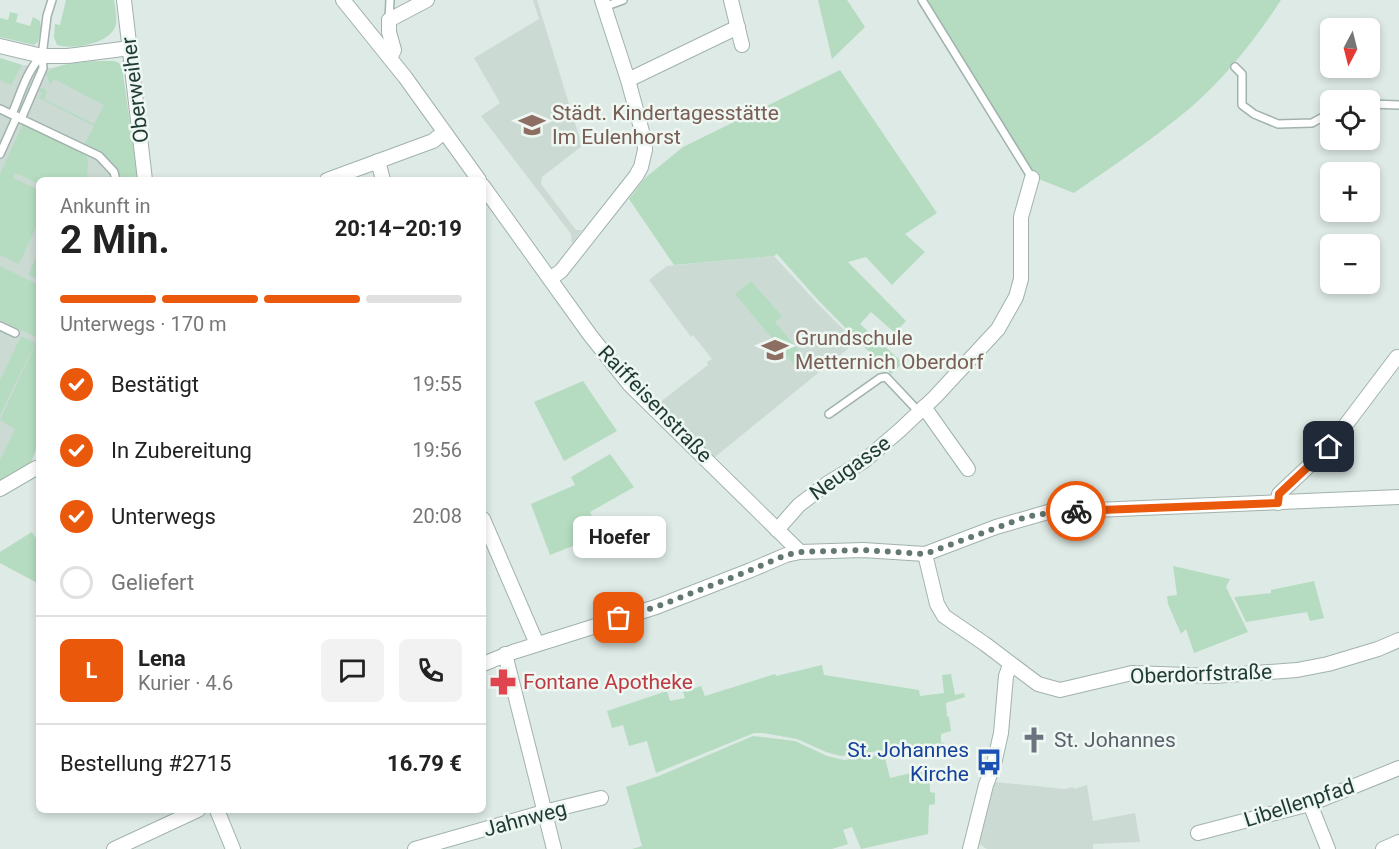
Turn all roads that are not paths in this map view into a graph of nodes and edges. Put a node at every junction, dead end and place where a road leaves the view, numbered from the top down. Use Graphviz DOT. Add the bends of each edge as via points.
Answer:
graph roads {
  1 [pos="52,0"];
  2 [pos="124,0"];
  3 [pos="343,0"];
  4 [pos="390,0"];
  5 [pos="427,0"];
  6 [pos="622,0"];
  7 [pos="730,0"];
  8 [pos="921,0"];
  9 [pos="603,4"];
  10 [pos="389,20"];
  11 [pos="738,27"];
  12 [pos="742,45"];
  13 [pos="0,46"];
  14 [pos="130,48"];
  15 [pos="42,56"];
  16 [pos="390,58"];
  17 [pos="1235,67"];
  18 [pos="628,80"];
  19 [pos="1380,104"];
  20 [pos="1399,105"];
  21 [pos="0,109"];
  22 [pos="17,116"];
  23 [pos="1320,119"];
  24 [pos="444,132"];
  25 [pos="0,154"];
  26 [pos="378,161"];
  27 [pos="115,177"];
  28 [pos="145,177"];
  29 [pos="335,177"];
  30 [pos="382,177"];
  31 [pos="477,177"];
  32 [pos="1032,178"];
  33 [pos="486,190"];
  34 [pos="549,279"];
  35 [pos="0,326"];
  36 [pos="15,333"];
  37 [pos="1397,357"];
  38 [pos="921,410"];
  39 [pos="829,414"];
  40 [pos="36,468"];
  41 [pos="968,469"];
  42 [pos="0,489"];
  43 [pos="1399,497"];
  44 [pos="1278,503"];
  45 [pos="486,526"];
  46 [pos="777,530"];
  47 [pos="800,552"];
  48 [pos="925,554"];
  49 [pos="1399,640"];
  50 [pos="537,644"];
  51 [pos="505,654"];
  52 [pos="486,663"];
  53 [pos="1010,665"];
  54 [pos="1399,768"];
  55 [pos="601,798"];
  56 [pos="1310,804"];
  57 [pos="544,812"];
  58 [pos="192,813"];
  59 [pos="218,813"];
  60 [pos="1198,833"];
  61 [pos="1399,842"];
  62 [pos="114,849"];
  63 [pos="233,849"];
  64 [pos="415,849"];
  65 [pos="554,849"];
  66 [pos="970,849"];
  67 [pos="1328,849"];
  68 [pos="1383,849"];
  1 -- 15 [label="lane"];
  2 -- 14 [label="street, Oberweiher"];
  3 -- 16 [label="street"];
  4 -- 10 [label="lane"];
  5 -- 10 [label="street"];
  6 -- 9 [label="lane"];
  7 -- 11 [label="street"];
  8 -- 32 [label="lane"];
  9 -- 18 [label="street"];
  10 -- 16 [label="street" via="394,50"];
  11 -- 12 [label="street"];
  11 -- 18 [label="street"];
  13 -- 15 [label="street"];
  14 -- 15 [label="street"];
  14 -- 28 [label="street, Oberweiher"];
  15 -- 22 [label="lane" via="32,65"];
  15 -- 22 [label="lane" via="43,68"];
  16 -- 24 [label="street"];
  17 -- 23 [label="lane" via="1242,74 1242,105 1254,114 1278,124 1312,123"];
  18 -- 34 [label="street" via="644,139 641,166 561,271"];
  19 -- 20 [label="lane"];
  21 -- 22 [label="lane"];
  22 -- 25 [label="lane"];
  22 -- 27 [label="lane" via="99,156"];
  24 -- 26 [label="street" via="433,141"];
  24 -- 31 [label="street"];
  26 -- 29 [label="street"];
  26 -- 30 [label="street"];
  32 -- 38 [label="street, Neugasse" via="1021,217 1021,279 1016,297 998,329"];
  33 -- 34 [label="street, Raiffeisenstraße"];
  34 -- 46 [label="street, Raiffeisenstraße" via="629,384"];
  35 -- 36 [label="lane"];
  37 -- 44 [label="street" via="1329,447 1279,494"];
  38 -- 39 [label="lane" via="886,377"];
  38 -- 41 [label="street"];
  38 -- 46 [label="street, Neugasse" via="864,460 799,505"];
  40 -- 42 [label="street"];
  43 -- 44 [label="street"];
  44 -- 48 [label="street" via="1048,513 996,527"];
  45 -- 50 [label="street"];
  46 -- 47 [label="street, Raiffeisenstraße"];
  47 -- 48 [label="street" via="863,550"];
  47 -- 50 [label="street" via="656,607"];
  48 -- 53 [label="street, Oberdorfstraße" via="937,604 944,616"];
  49 -- 53 [label="street, Oberdorfstraße" via="1297,670 1214,676 1132,673 1060,690 1038,684"];
  50 -- 51 [label="street"];
  51 -- 52 [label="street"];
  51 -- 57 [label="street"];
  53 -- 66 [label="street" via="1001,733"];
  54 -- 56 [label="street, Libellenpfad"];
  55 -- 57 [label="street, Jahnweg"];
  56 -- 60 [label="street, Libellenpfad"];
  56 -- 67 [label="street"];
  57 -- 64 [label="street, Jahnweg"];
  57 -- 65 [label="street"];
  58 -- 62 [label="street"];
  59 -- 63 [label="street"];
  61 -- 68 [label="street"];
}
